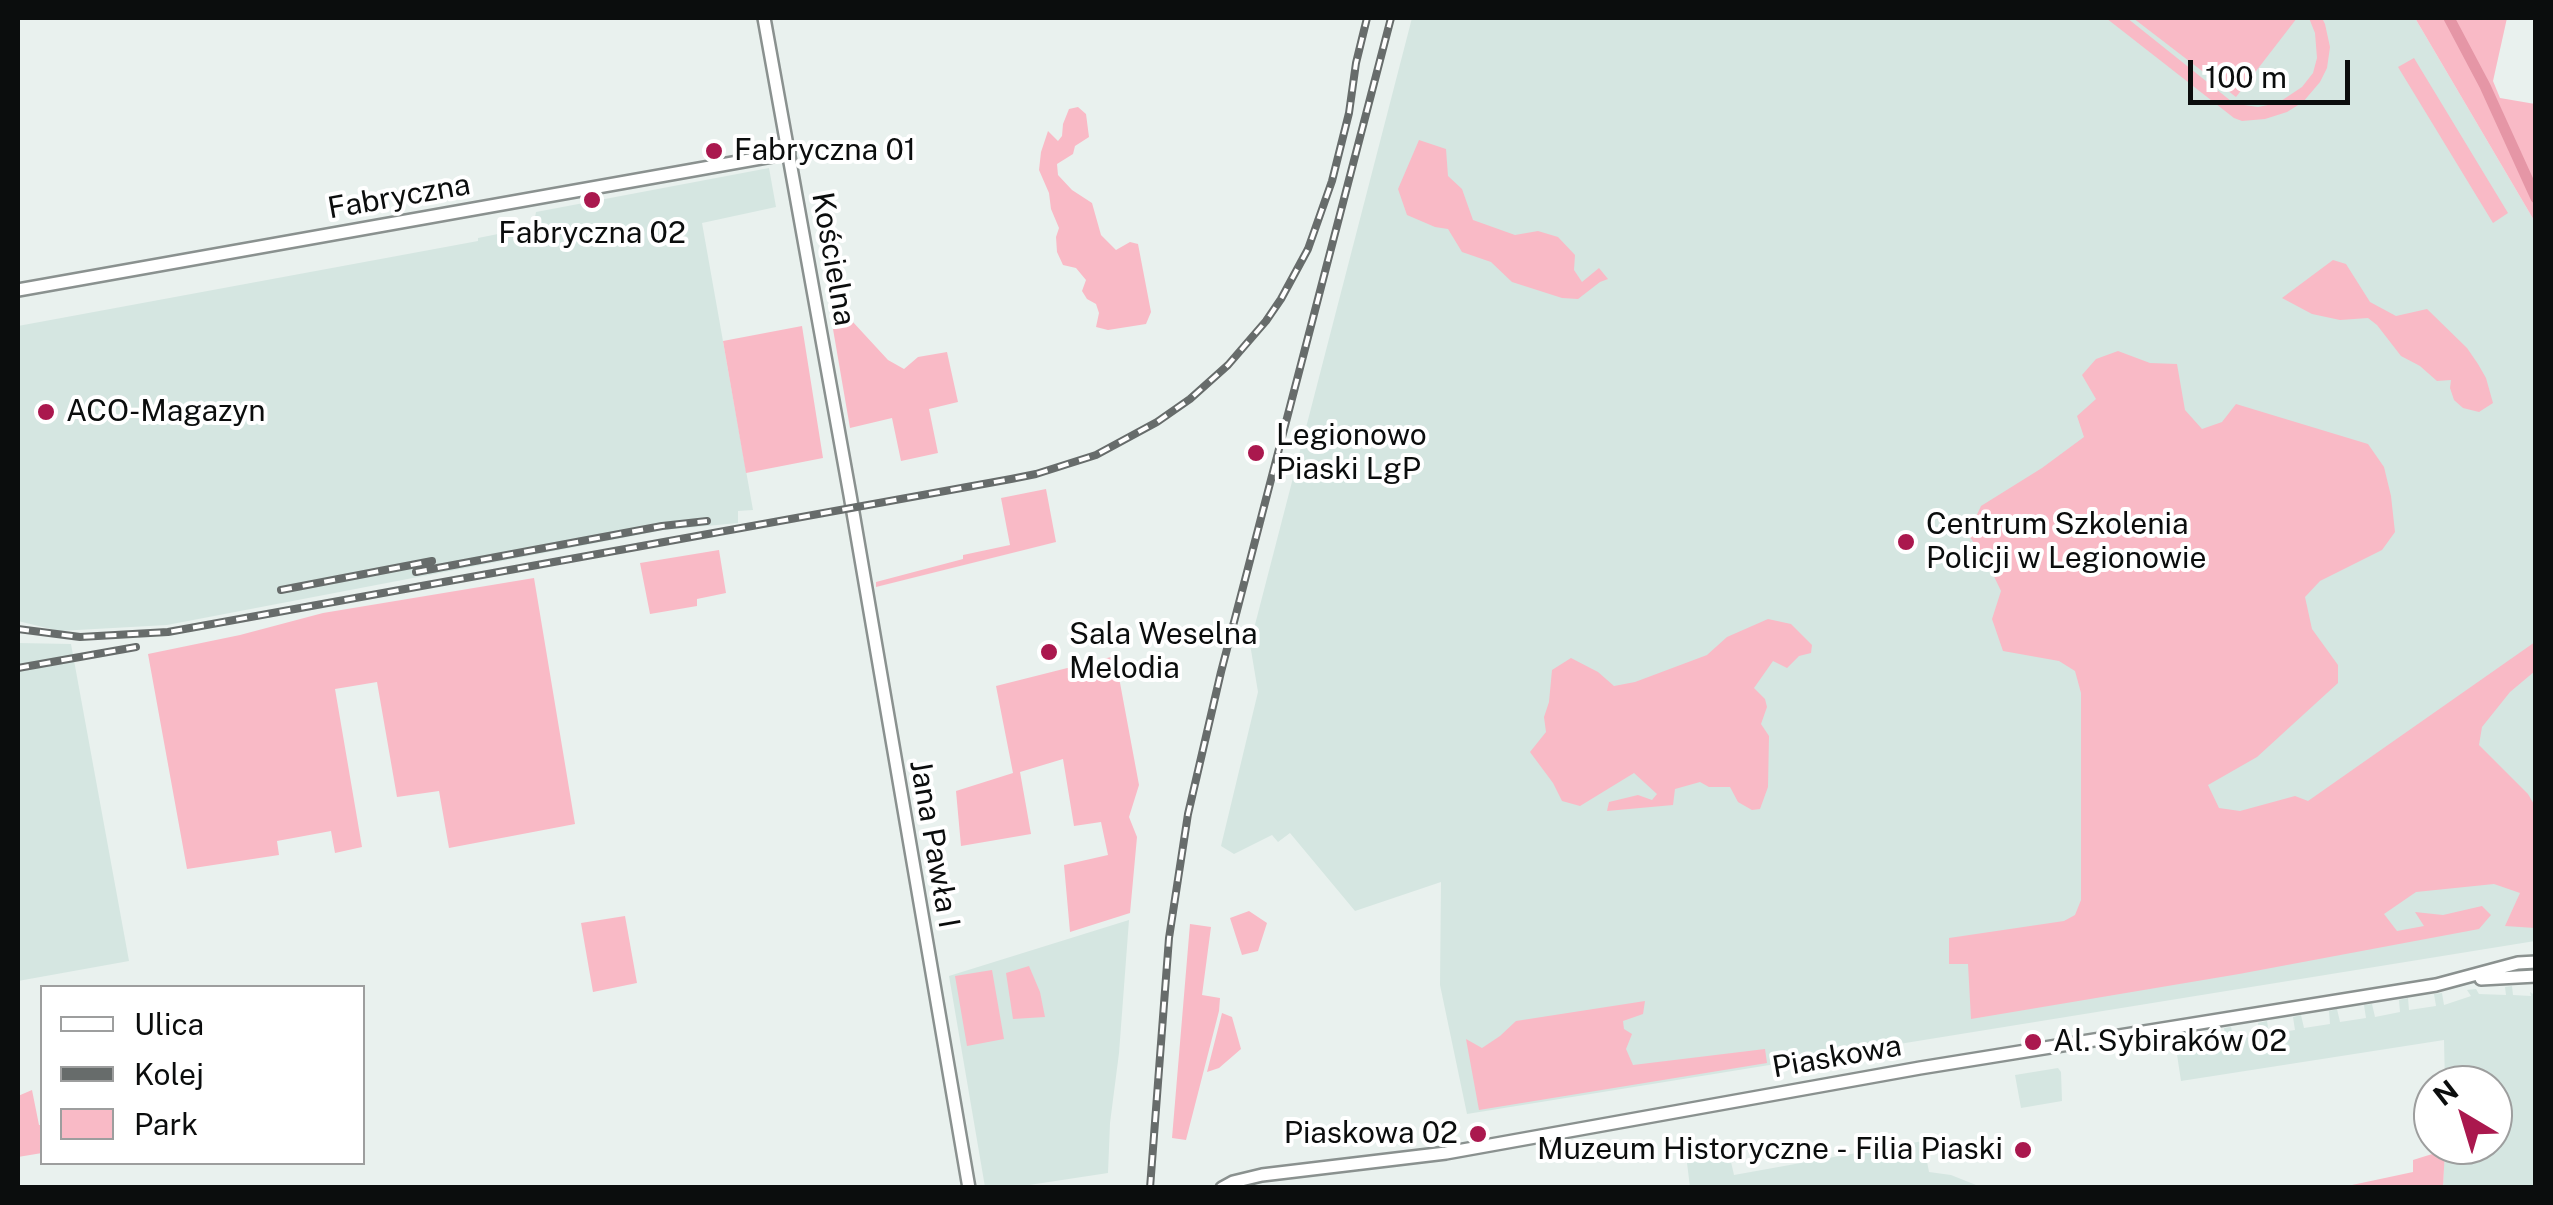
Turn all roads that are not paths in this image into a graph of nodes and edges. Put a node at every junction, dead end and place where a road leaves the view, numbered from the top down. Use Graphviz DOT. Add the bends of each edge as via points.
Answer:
graph roads {
  1 [pos="764,18"];
  2 [pos="789,153"];
  3 [pos="18,290"];
  4 [pos="852,508"];
  5 [pos="2536,962"];
  6 [pos="2536,976"];
  7 [pos="2462,980"];
  8 [pos="970,1188"];
  9 [pos="1222,1188"];
  1 -- 2 [label="street, Kościelna"];
  2 -- 3 [label="street, Fabryczna"];
  2 -- 4 [label="street, Kościelna"];
  4 -- 8 [label="street, Jana Pawła I"];
  5 -- 7 [label="street, Piaskowa"];
  6 -- 7 [label="street, Piaskowa"];
  7 -- 9 [label="street, Piaskowa" via="1446,1153 1262,1175"];
}
